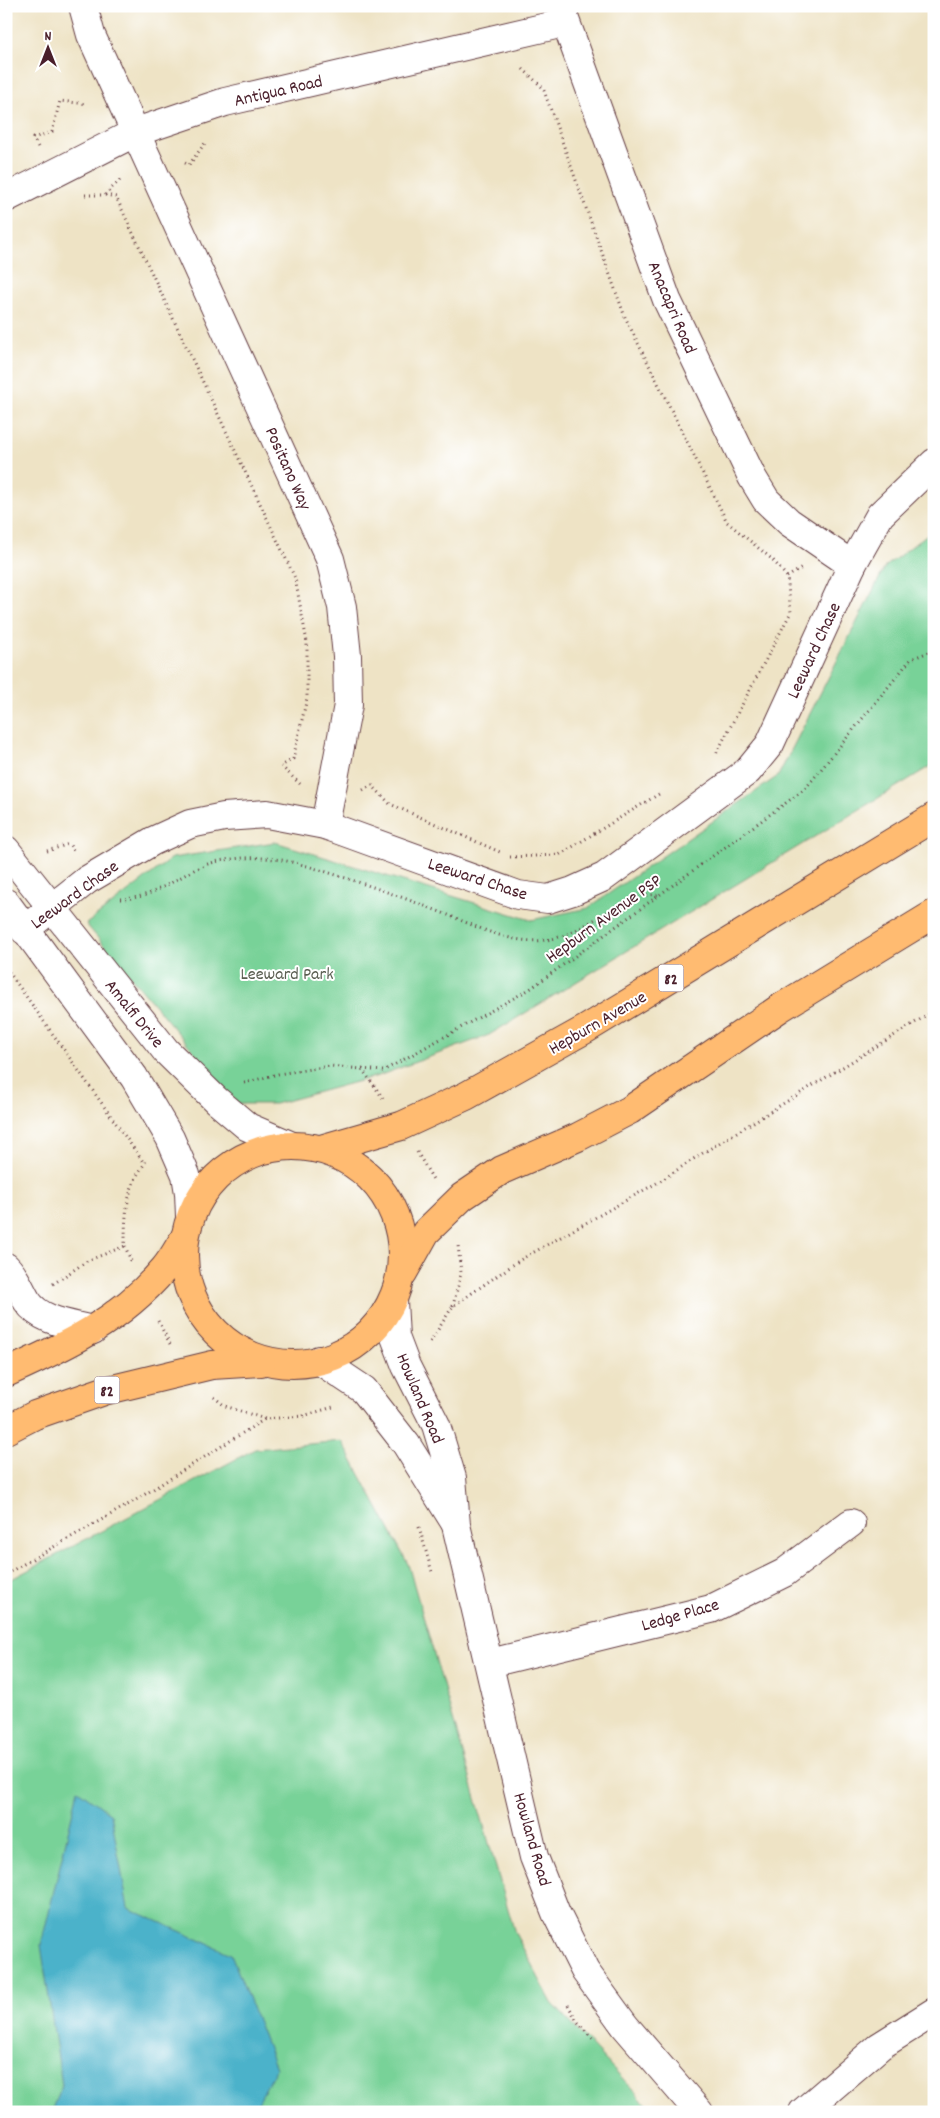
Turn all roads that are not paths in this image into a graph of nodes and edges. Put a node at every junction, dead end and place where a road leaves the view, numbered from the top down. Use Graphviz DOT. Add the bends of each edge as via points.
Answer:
graph roads {
  1 [pos="83,6"];
  2 [pos="562,15"];
  3 [pos="136,132"];
  4 [pos="6,198"];
  5 [pos="934,462"];
  6 [pos="852,566"];
  7 [pos="934,817"];
  8 [pos="325,825"];
  9 [pos="6,850"];
  10 [pos="6,904"];
  11 [pos="51,908"];
  12 [pos="934,914"];
  13 [pos="24,930"];
  14 [pos="290,1146"];
  15 [pos="321,1149"];
  16 [pos="188,1226"];
  17 [pos="6,1267"];
  18 [pos="397,1289"];
  19 [pos="94,1330"];
  20 [pos="318,1360"];
  21 [pos="265,1361"];
  22 [pos="6,1373"];
  23 [pos="6,1430"];
  24 [pos="851,1523"];
  25 [pos="456,1525"];
  26 [pos="490,1663"];
  27 [pos="934,2012"];
  28 [pos="699,2112"];
  29 [pos="803,2112"];
  1 -- 3 [label="street, Positano Way" via="91,36"];
  2 -- 3 [label="street, Antigua Road" via="225,102"];
  2 -- 6 [label="street, Anacapri Road" via="667,300 752,477 766,500 789,522"];
  3 -- 4 [label="street, Antigua Road"];
  3 -- 8 [label="street, Positano Way" via="330,559 343,617 348,705"];
  5 -- 6 [label="street, Leeward Chase" via="880,516"];
  6 -- 8 [label="street, Leeward Chase" via="770,744 748,771 604,877 573,892 548,899 518,895"];
  7 -- 15 [label="main road, Hepburn Avenue / 82" via="586,1029 466,1096 401,1126"];
  8 -- 11 [label="street, Leeward Chase" via="267,814 224,817 190,824 92,877"];
  9 -- 11 [label="street, Amalfi Drive"];
  10 -- 13 [label="street"];
  11 -- 13 [label="street, Leeward Chase"];
  11 -- 14 [label="street, Amalfi Drive" via="166,1051 248,1127"];
  12 -- 18 [label="main road, 82" via="780,1008 630,1110 502,1170 462,1197 426,1232"];
  13 -- 16 [label="street" via="134,1078 170,1138 186,1175"];
  14 -- 15 [label="main road, 82"];
  14 -- 16 [label="main road, 82" via="260,1150 231,1165 200,1196"];
  15 -- 18 [label="main road, 82" via="344,1158 363,1171 380,1188 392,1207 401,1230 404,1253"];
  16 -- 19 [label="main road, 82" via="165,1268 127,1307"];
  16 -- 21 [label="main road, 82" via="183,1260 186,1283 195,1304 207,1324 224,1340 243,1353"];
  17 -- 19 [label="street" via="39,1314"];
  18 -- 20 [label="main road, 82" via="381,1322 363,1340 342,1353"];
  18 -- 25 [label="street, Howland Road" via="395,1337 436,1425 452,1478"];
  19 -- 22 [label="main road, 82"];
  20 -- 21 [label="main road, 82" via="305,1364"];
  20 -- 25 [label="street, Howland Road" via="364,1390 406,1444"];
  21 -- 23 [label="main road, 82" via="212,1365 104,1390 35,1415"];
  24 -- 26 [label="street, Ledge Place" via="784,1573 711,1609"];
  25 -- 26 [label="street, Howland Road"];
  26 -- 28 [label="street, Howland Road" via="534,1857 556,1913 585,1970 625,2026"];
  27 -- 29 [label="street" via="880,2046"];
}
